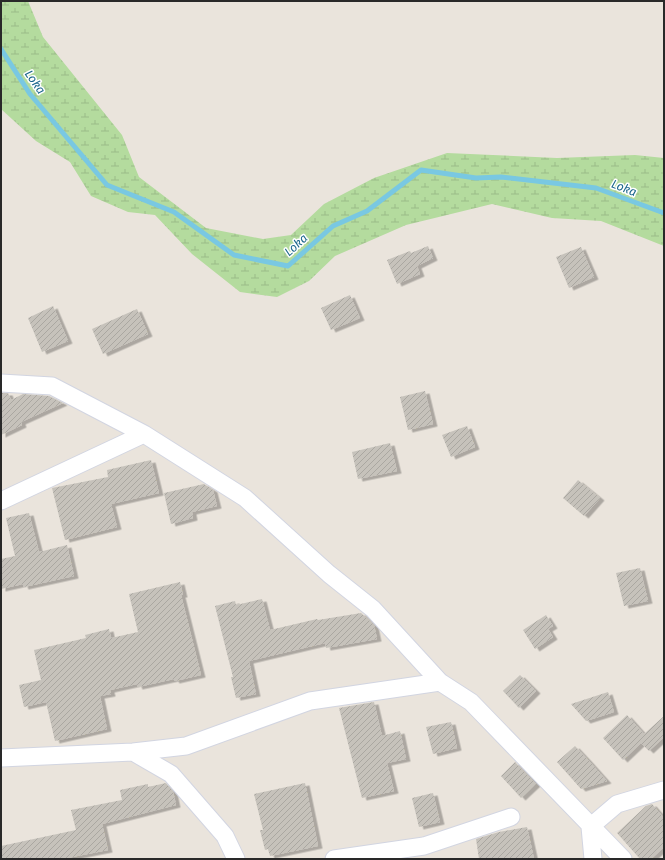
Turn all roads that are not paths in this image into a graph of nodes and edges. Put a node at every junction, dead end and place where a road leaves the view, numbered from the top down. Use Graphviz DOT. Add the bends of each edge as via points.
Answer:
graph roads {
  1 [pos="1,383"];
  2 [pos="144,434"];
  3 [pos="1,501"];
  4 [pos="440,682"];
  5 [pos="133,752"];
  6 [pos="1,758"];
  7 [pos="664,790"];
  8 [pos="511,817"];
  9 [pos="590,827"];
  10 [pos="236,859"];
  11 [pos="334,859"];
  12 [pos="594,859"];
  13 [pos="623,859"];
  1 -- 2 [label="street" via="52,386"];
  2 -- 3 [label="street"];
  2 -- 4 [label="street" via="245,498 329,574 373,609"];
  4 -- 5 [label="street" via="310,701 186,746"];
  4 -- 9 [label="street" via="471,702"];
  5 -- 6 [label="street"];
  5 -- 10 [label="street" via="170,774 225,836"];
  7 -- 9 [label="street" via="617,804"];
  8 -- 11 [label="street" via="424,846"];
  9 -- 12 [label="street"];
  9 -- 13 [label="street"];
}
